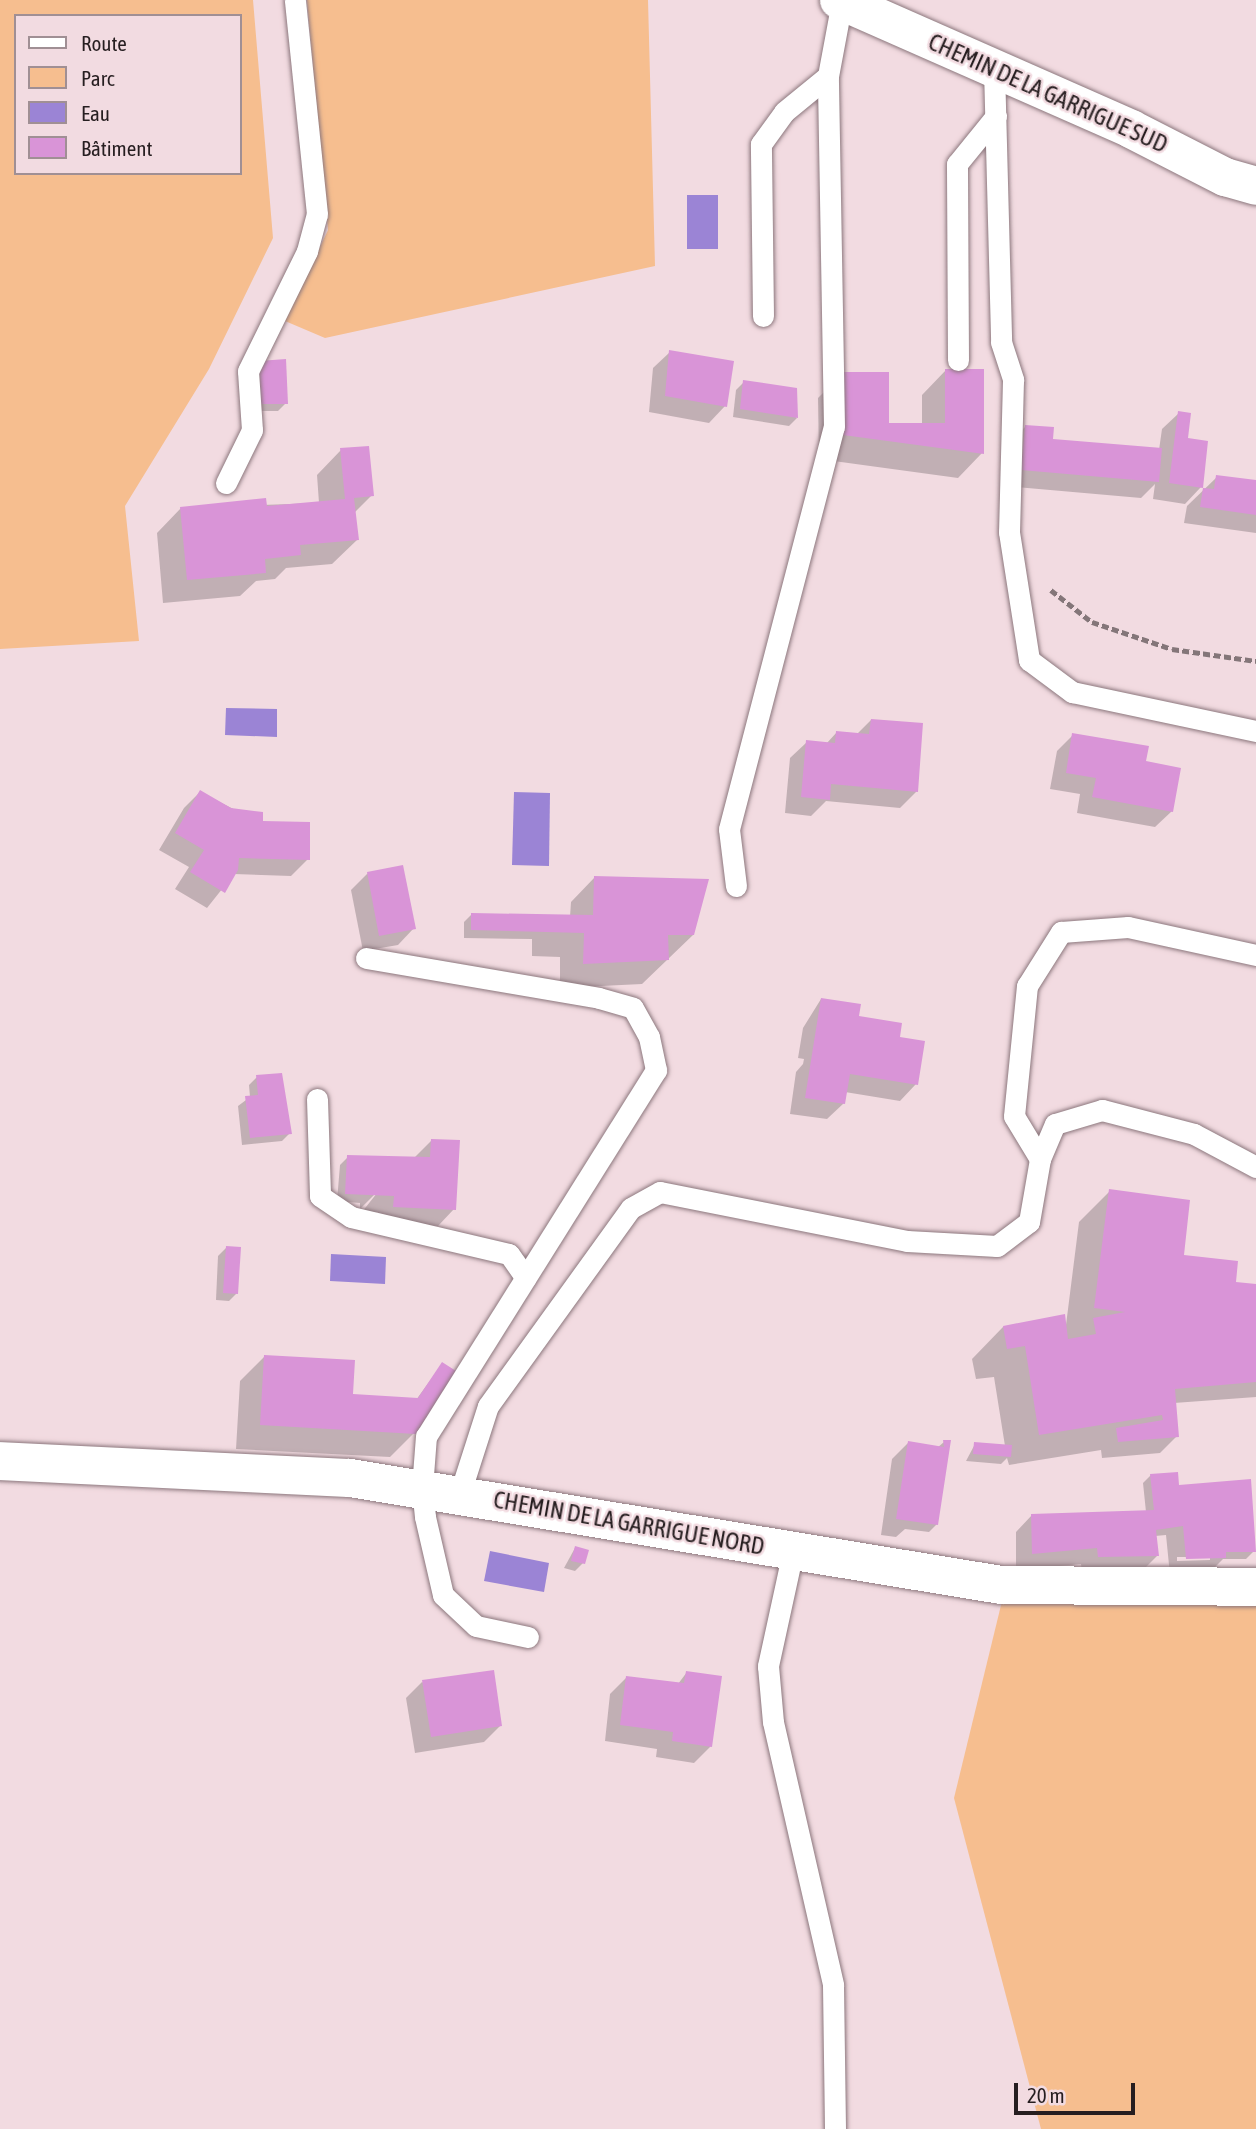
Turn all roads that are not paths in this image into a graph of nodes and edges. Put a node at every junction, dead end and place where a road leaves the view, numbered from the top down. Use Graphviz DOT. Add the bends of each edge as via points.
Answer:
graph roads {
  1 [pos="295,0"];
  2 [pos="841,1"];
  3 [pos="994,68"];
  4 [pos="828,76"];
  5 [pos="996,116"];
  6 [pos="1256,186"];
  7 [pos="763,316"];
  8 [pos="958,360"];
  9 [pos="226,483"];
  10 [pos="1256,731"];
  11 [pos="736,886"];
  12 [pos="1256,955"];
  13 [pos="366,958"];
  14 [pos="317,1099"];
  15 [pos="1040,1159"];
  16 [pos="1256,1167"];
  17 [pos="526,1278"];
  18 [pos="0,1461"];
  19 [pos="422,1488"];
  20 [pos="460,1493"];
  21 [pos="793,1551"];
  22 [pos="1256,1587"];
  23 [pos="528,1637"];
  24 [pos="835,2129"];
  1 -- 9 [label="lane" via="317,214 307,251 252,362 252,430"];
  2 -- 3 [label="street, CHEMIN DE LA GARRIGUE SUD"];
  2 -- 4 [label="lane"];
  3 -- 5 [label="lane"];
  3 -- 6 [label="street, CHEMIN DE LA GARRIGUE SUD" via="1225,177"];
  4 -- 7 [label="lane" via="784,112 761,144"];
  4 -- 11 [label="lane" via="834,427 729,829"];
  5 -- 8 [label="lane" via="957,164"];
  5 -- 10 [label="lane" via="1001,342 1013,380 1009,532 1029,660 1072,692"];
  12 -- 15 [label="lane" via="1128,927 1061,932 1027,986 1014,1115"];
  13 -- 17 [label="lane" via="599,998 634,1008 649,1037 656,1070"];
  14 -- 17 [label="lane" via="320,1196 351,1217 509,1254"];
  15 -- 16 [label="lane" via="1055,1124 1102,1110 1194,1134"];
  15 -- 20 [label="lane" via="1029,1222 997,1246 907,1241 660,1192 631,1208 488,1406"];
  17 -- 19 [label="lane" via="426,1436"];
  18 -- 19 [label="street, CHEMIN DE LA GARRIGUE NORD" via="351,1478"];
  19 -- 20 [label="street, CHEMIN DE LA GARRIGUE NORD"];
  19 -- 23 [label="lane" via="443,1595 476,1626"];
  20 -- 21 [label="street, CHEMIN DE LA GARRIGUE NORD"];
  21 -- 22 [label="street, CHEMIN DE LA GARRIGUE NORD" via="1001,1585"];
  21 -- 24 [label="lane" via="768,1666 772,1723 833,1984"];
}
